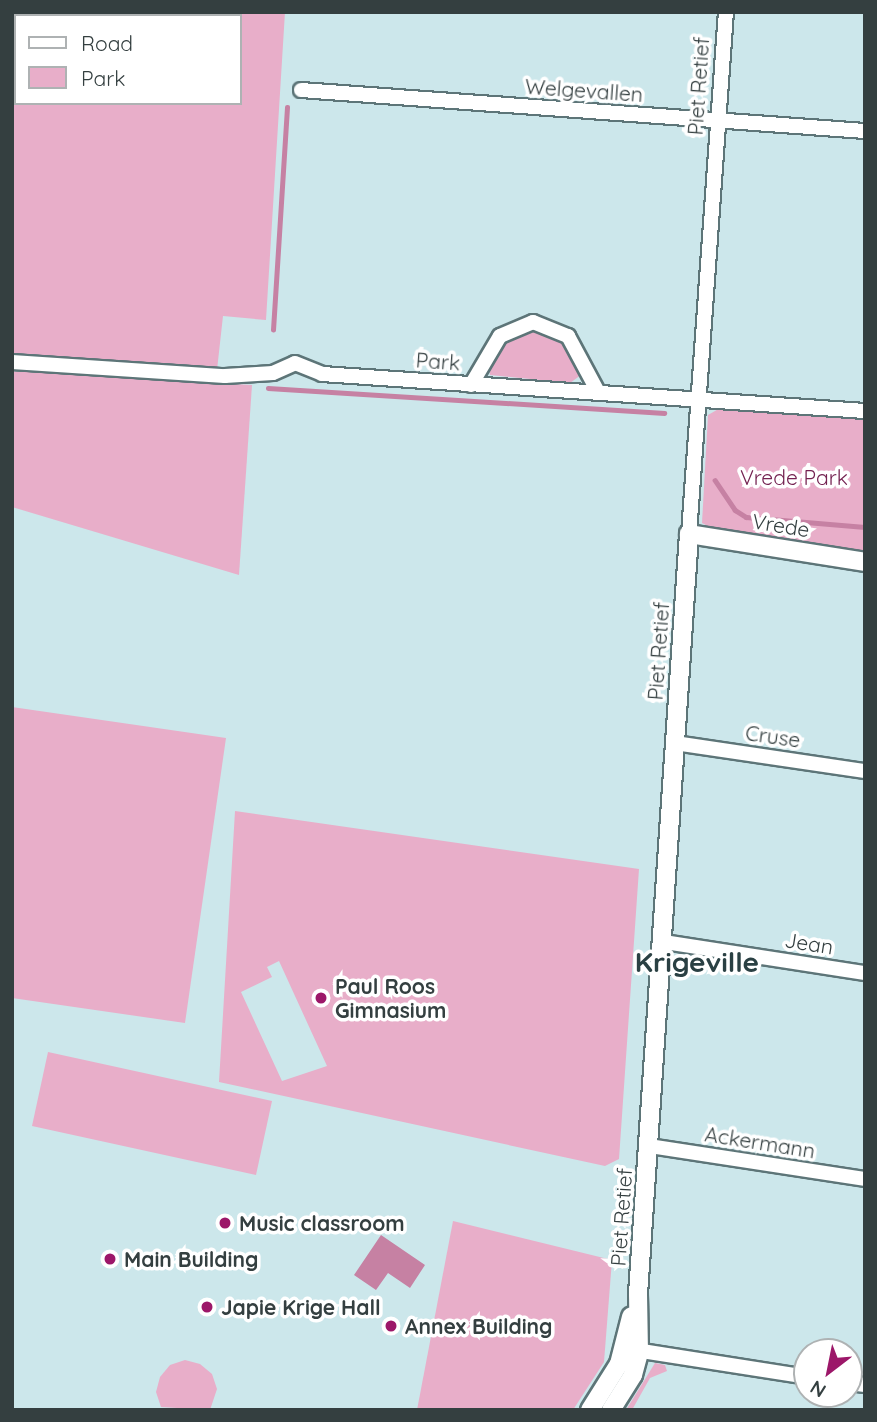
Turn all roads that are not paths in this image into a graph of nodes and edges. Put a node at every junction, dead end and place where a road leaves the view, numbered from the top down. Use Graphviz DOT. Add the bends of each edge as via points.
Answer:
graph roads {
  1 [pos="726,12"];
  2 [pos="301,90"];
  3 [pos="718,121"];
  4 [pos="865,131"];
  5 [pos="12,362"];
  6 [pos="471,384"];
  7 [pos="597,390"];
  8 [pos="700,399"];
  9 [pos="865,411"];
  10 [pos="689,534"];
  11 [pos="865,562"];
  12 [pos="676,743"];
  13 [pos="865,771"];
  14 [pos="664,942"];
  15 [pos="865,973"];
  16 [pos="649,1146"];
  17 [pos="865,1179"];
  18 [pos="633,1350"];
  19 [pos="793,1375"];
  20 [pos="590,1410"];
  21 [pos="611,1410"];
  1 -- 3 [label="street, Piet Retief"];
  2 -- 3 [label="street, Welgevallen"];
  3 -- 4 [label="street, Welgevallen"];
  3 -- 8 [label="street, Piet Retief"];
  5 -- 6 [label="street, Park" via="207,376 273,373 295,363 322,374"];
  6 -- 7 [label="street, Park"];
  6 -- 7 [label="street" via="500,336 533,322 568,336"];
  7 -- 8 [label="street, Park"];
  8 -- 9 [label="street, Park"];
  8 -- 10 [label="street, Piet Retief"];
  10 -- 11 [label="street, Vrede"];
  10 -- 12 [label="street, Piet Retief"];
  12 -- 13 [label="street, Cruse"];
  12 -- 14 [label="street, Piet Retief"];
  14 -- 15 [label="street, Jean"];
  14 -- 16 [label="street, Piet Retief"];
  16 -- 17 [label="street, Ackermann"];
  16 -- 18 [label="street, Piet Retief"];
  18 -- 19 [label="street"];
  18 -- 20 [label="street, Piet Retief"];
  18 -- 21 [label="street, Piet Retief" via="633,1375"];
}
